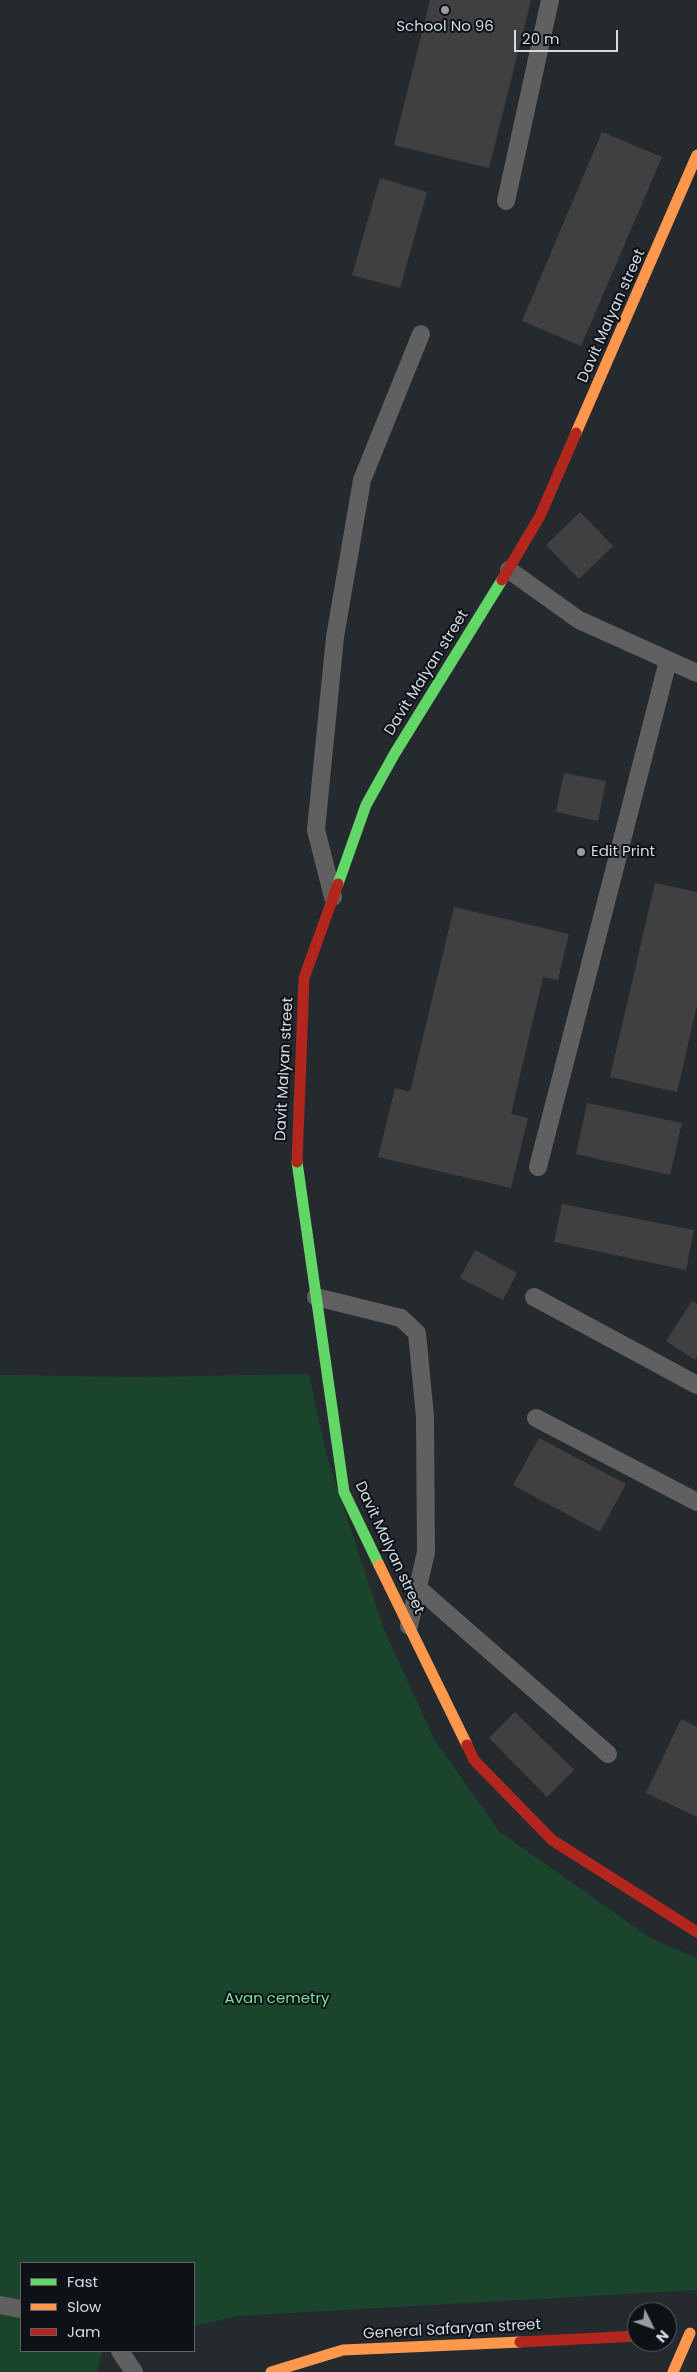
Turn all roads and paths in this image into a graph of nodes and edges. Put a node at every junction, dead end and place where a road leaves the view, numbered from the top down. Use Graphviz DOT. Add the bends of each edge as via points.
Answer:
graph roads {
  1 [pos="550,0"];
  2 [pos="697,155"];
  3 [pos="692,186"];
  4 [pos="506,201"];
  5 [pos="420,334"];
  6 [pos="509,570"];
  7 [pos="668,661"];
  8 [pos="695,675"];
  9 [pos="333,897"];
  10 [pos="538,1168"];
  11 [pos="534,1296"];
  12 [pos="316,1297"];
  13 [pos="697,1385"];
  14 [pos="536,1418"];
  15 [pos="697,1502"];
  16 [pos="418,1588"];
  17 [pos="409,1627"];
  18 [pos="608,1754"];
  19 [pos="697,1932"];
  20 [pos="0,2305"];
  21 [pos="20,2309"];
  22 [pos="694,2333"];
  23 [pos="677,2334"];
  24 [pos="627,2336"];
  25 [pos="121,2352"];
  26 [pos="134,2372"];
  27 [pos="271,2372"];
  28 [pos="673,2372"];
  1 -- 4 [label="lane"];
  2 -- 3 [label="street, Davit Malyan street"];
  3 -- 6 [label="street, Davit Malyan street" via="540,516"];
  5 -- 9 [label="lane" via="362,480 335,637 316,830"];
  6 -- 7 [label="lane" via="579,620"];
  6 -- 9 [label="street, Davit Malyan street" via="366,805"];
  7 -- 8 [label="lane"];
  7 -- 10 [label="lane"];
  9 -- 12 [label="street, Davit Malyan street" via="304,978 296,1153"];
  11 -- 13 [label="lane"];
  12 -- 16 [label="lane" via="401,1318 417,1333 425,1417 426,1552"];
  12 -- 17 [label="street, Davit Malyan street" via="344,1492"];
  14 -- 15 [label="lane"];
  16 -- 17 [label="lane"];
  16 -- 18 [label="lane"];
  17 -- 19 [label="street, Davit Malyan street" via="474,1760 552,1840"];
  20 -- 21 [label="lane"];
  22 -- 23 [label="street"];
  22 -- 28 [label="street"];
  24 -- 27 [label="street, General Safaryan street" via="343,2350"];
  25 -- 26 [label="lane"];
}
